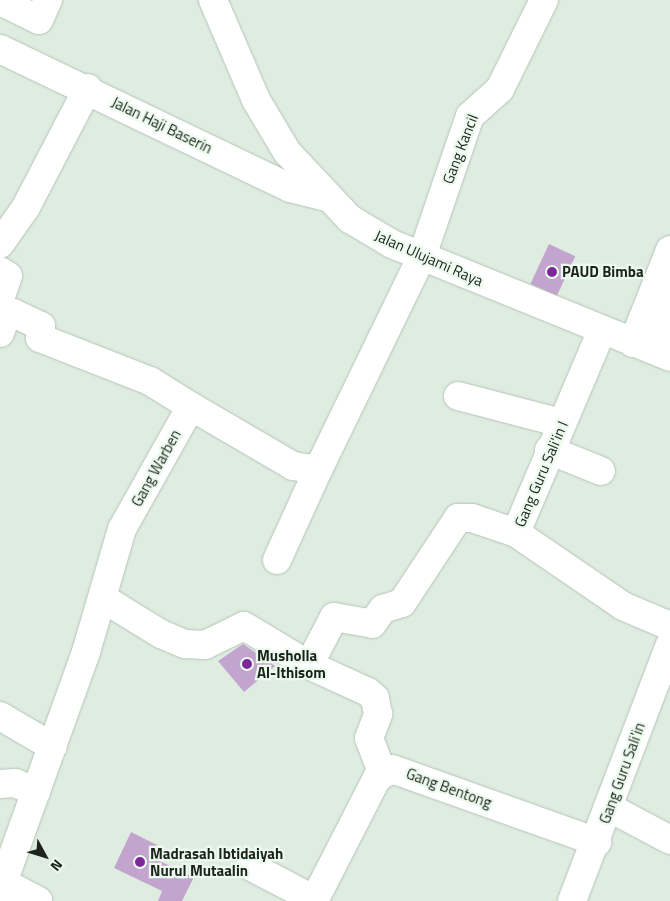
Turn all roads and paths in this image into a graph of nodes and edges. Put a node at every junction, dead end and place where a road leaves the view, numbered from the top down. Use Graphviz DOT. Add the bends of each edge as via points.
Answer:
graph roads {
  1 [pos="48,0"];
  2 [pos="213,0"];
  3 [pos="544,0"];
  4 [pos="0,1"];
  5 [pos="0,49"];
  6 [pos="88,88"];
  7 [pos="325,197"];
  8 [pos="0,244"];
  9 [pos="670,250"];
  10 [pos="422,256"];
  11 [pos="0,271"];
  12 [pos="670,292"];
  13 [pos="2,315"];
  14 [pos="602,330"];
  15 [pos="633,343"];
  16 [pos="665,355"];
  17 [pos="458,396"];
  18 [pos="192,407"];
  19 [pos="562,423"];
  20 [pos="549,450"];
  21 [pos="318,470"];
  22 [pos="601,471"];
  23 [pos="516,533"];
  24 [pos="277,560"];
  25 [pos="104,599"];
  26 [pos="670,626"];
  27 [pos="670,645"];
  28 [pos="309,665"];
  29 [pos="0,716"];
  30 [pos="53,747"];
  31 [pos="382,772"];
  32 [pos="0,784"];
  33 [pos="36,792"];
  34 [pos="608,807"];
  35 [pos="9,838"];
  36 [pos="670,840"];
  37 [pos="597,842"];
  38 [pos="250,866"];
  39 [pos="2,887"];
  40 [pos="38,901"];
  41 [pos="271,901"];
  42 [pos="288,901"];
  43 [pos="315,901"];
  44 [pos="572,901"];
  1 -- 4 [label="street" via="39,20"];
  2 -- 7 [label="street, Jalan Ulujami Raya" via="256,100 287,152"];
  3 -- 10 [label="street, Gang Kancil" via="500,89 470,116"];
  5 -- 6 [label="street, Jalan Haji Baserin"];
  6 -- 7 [label="street, Jalan Haji Baserin" via="290,188"];
  6 -- 8 [label="street" via="26,206"];
  7 -- 10 [label="street, Jalan Ulujami Raya" via="374,234"];
  9 -- 15 [label="street"];
  10 -- 14 [label="street, Jalan Ulujami Raya"];
  10 -- 21 [label="street"];
  11 -- 13 [label="street" via="8,276"];
  12 -- 16 [label="street" via="661,328"];
  13 -- 18 [label="street" via="13,313 41,326 40,338 150,381"];
  14 -- 15 [label="street, Jalan Ulujami Raya"];
  14 -- 19 [label="street, Gang Guru Sali'in I"];
  15 -- 16 [label="street, Jalan Ulujami Raya"];
  17 -- 19 [label="street"];
  18 -- 21 [label="street" via="293,466"];
  18 -- 25 [label="street, Gang Warben" via="122,529"];
  19 -- 20 [label="street, Gang Guru Sali'in I"];
  20 -- 22 [label="street"];
  20 -- 23 [label="street, Gang Guru Sali'in I"];
  21 -- 24 [label="street"];
  23 -- 26 [label="street, Gang Guru Sali'in I" via="622,606"];
  23 -- 28 [label="street" via="472,518 458,518 402,603 383,608 372,624 335,616"];
  25 -- 28 [label="street" via="161,634 185,644 205,645 244,626"];
  25 -- 30 [label="street, Gang Warben"];
  27 -- 34 [label="street, Gang Guru Sali'in"];
  28 -- 31 [label="street" via="375,698 378,714 369,738"];
  29 -- 30 [label="street"];
  30 -- 33 [label="street, Gang Warben"];
  31 -- 37 [label="street, Gang Bentong" via="402,771"];
  31 -- 43 [label="street"];
  32 -- 33 [label="street" via="15,783"];
  33 -- 35 [label="street, Gang Warben"];
  34 -- 36 [label="street"];
  34 -- 37 [label="street, Gang Guru Sali'in"];
  35 -- 39 [label="street, Gang Warben"];
  37 -- 44 [label="street, Gang Guru Sali'in"];
  38 -- 43 [label="street"];
  39 -- 40 [label="street"];
  41 -- 42 [label="street"];
}
